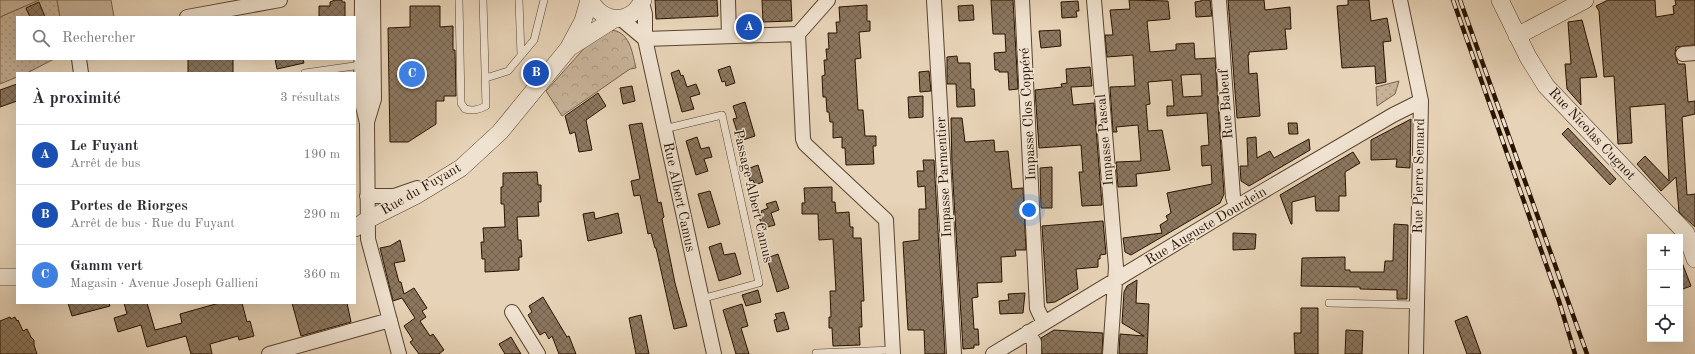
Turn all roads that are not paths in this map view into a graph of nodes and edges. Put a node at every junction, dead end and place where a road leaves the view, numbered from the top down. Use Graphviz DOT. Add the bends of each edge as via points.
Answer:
graph roads {
  1 [pos="280,0"];
  2 [pos="362,0"];
  3 [pos="373,0"];
  4 [pos="459,0"];
  5 [pos="483,0"];
  6 [pos="519,0"];
  7 [pos="544,0"];
  8 [pos="590,0"];
  9 [pos="728,0"];
  10 [pos="828,0"];
  11 [pos="934,0"];
  12 [pos="1022,0"];
  13 [pos="1094,0"];
  14 [pos="1219,0"];
  15 [pos="1400,0"];
  16 [pos="1500,0"];
  17 [pos="1585,0"];
  18 [pos="643,2"];
  19 [pos="192,16"];
  20 [pos="617,18"];
  21 [pos="798,34"];
  22 [pos="729,36"];
  23 [pos="1517,36"];
  24 [pos="645,39"];
  25 [pos="568,49"];
  26 [pos="521,55"];
  27 [pos="79,60"];
  28 [pos="361,64"];
  29 [pos="81,72"];
  30 [pos="311,72"];
  31 [pos="486,78"];
  32 [pos="1421,101"];
  33 [pos="367,123"];
  34 [pos="664,129"];
  35 [pos="461,168"];
  36 [pos="368,196"];
  37 [pos="1236,207"];
  38 [pos="359,223"];
  39 [pos="1695,260"];
  40 [pos="0,277"];
  41 [pos="16,277"];
  42 [pos="1115,280"];
  43 [pos="702,299"];
  44 [pos="1329,303"];
  45 [pos="1417,305"];
  46 [pos="512,312"];
  47 [pos="390,320"];
  48 [pos="1044,323"];
  49 [pos="1028,332"];
  50 [pos="893,352"];
  51 [pos="816,353"];
  52 [pos="269,354"];
  53 [pos="399,354"];
  54 [pos="538,354"];
  55 [pos="714,354"];
  56 [pos="954,354"];
  57 [pos="992,354"];
  58 [pos="1034,354"];
  59 [pos="1110,354"];
  60 [pos="1416,354"];
  1 -- 19 [label="street"];
  2 -- 28 [label="street"];
  3 -- 33 [label="street" via="374,99"];
  4 -- 31 [label="lane" via="462,103 465,109 472,111 486,106"];
  5 -- 31 [label="lane"];
  6 -- 26 [label="lane"];
  7 -- 26 [label="lane" via="534,40"];
  8 -- 20 [label="street" via="594,8 602,14"];
  8 -- 25 [label="street, Rue du Fuyant"];
  9 -- 22 [label="street"];
  10 -- 21 [label="street"];
  11 -- 56 [label="street, Impasse Parmentier"];
  12 -- 48 [label="street, Impasse Clos Coppéré" via="1037,308"];
  13 -- 42 [label="street, Impasse Pascal"];
  14 -- 37 [label="street, Rue Babeuf" via="1233,197"];
  15 -- 32 [label="street, Rue Pierre Semard"];
  16 -- 23 [label="street, Rue Nicolas Cugnot"];
  17 -- 23 [label="street"];
  18 -- 20 [label="street, Rue du Fuyant" via="634,12"];
  18 -- 24 [label="street, Rue Albert Camus"];
  20 -- 24 [label="street"];
  20 -- 25 [label="street, Rue du Fuyant"];
  21 -- 22 [label="street"];
  21 -- 50 [label="street" via="802,139 886,220"];
  22 -- 24 [label="street"];
  23 -- 39 [label="street, Rue Nicolas Cugnot" via="1546,86 1686,233"];
  24 -- 34 [label="street, Rue Albert Camus"];
  25 -- 35 [label="street, Rue du Fuyant" via="500,132"];
  26 -- 31 [label="lane" via="508,71"];
  27 -- 29 [label="street"];
  28 -- 30 [label="lane"];
  28 -- 33 [label="street" via="361,98"];
  32 -- 37 [label="street, Rue Auguste Dourdein"];
  32 -- 45 [label="street, Rue Pierre Semard"];
  33 -- 36 [label="street"];
  34 -- 43 [label="street, Rue Albert Camus"];
  34 -- 43 [label="lane, Passage Albert Camus" via="722,115 759,282"];
  35 -- 36 [label="street" via="394,196"];
  35 -- 38 [label="street, Rue du Fuyant" via="415,196"];
  36 -- 38 [label="street"];
  37 -- 42 [label="street, Rue Auguste Dourdein"];
  38 -- 47 [label="street" via="368,239"];
  40 -- 41 [label="street"];
  42 -- 48 [label="street, Rue Auguste Dourdein"];
  42 -- 59 [label="street, Impasse Pascal"];
  43 -- 55 [label="street, Rue Albert Camus"];
  44 -- 45 [label="lane"];
  45 -- 60 [label="street, Rue Pierre Semard"];
  46 -- 54 [label="street"];
  47 -- 52 [label="street"];
  47 -- 53 [label="street"];
  48 -- 49 [label="street, Rue Auguste Dourdein"];
  49 -- 57 [label="street, Rue Auguste Dourdein"];
  49 -- 58 [label="street" via="1034,342"];
  50 -- 51 [label="lane"];
}
